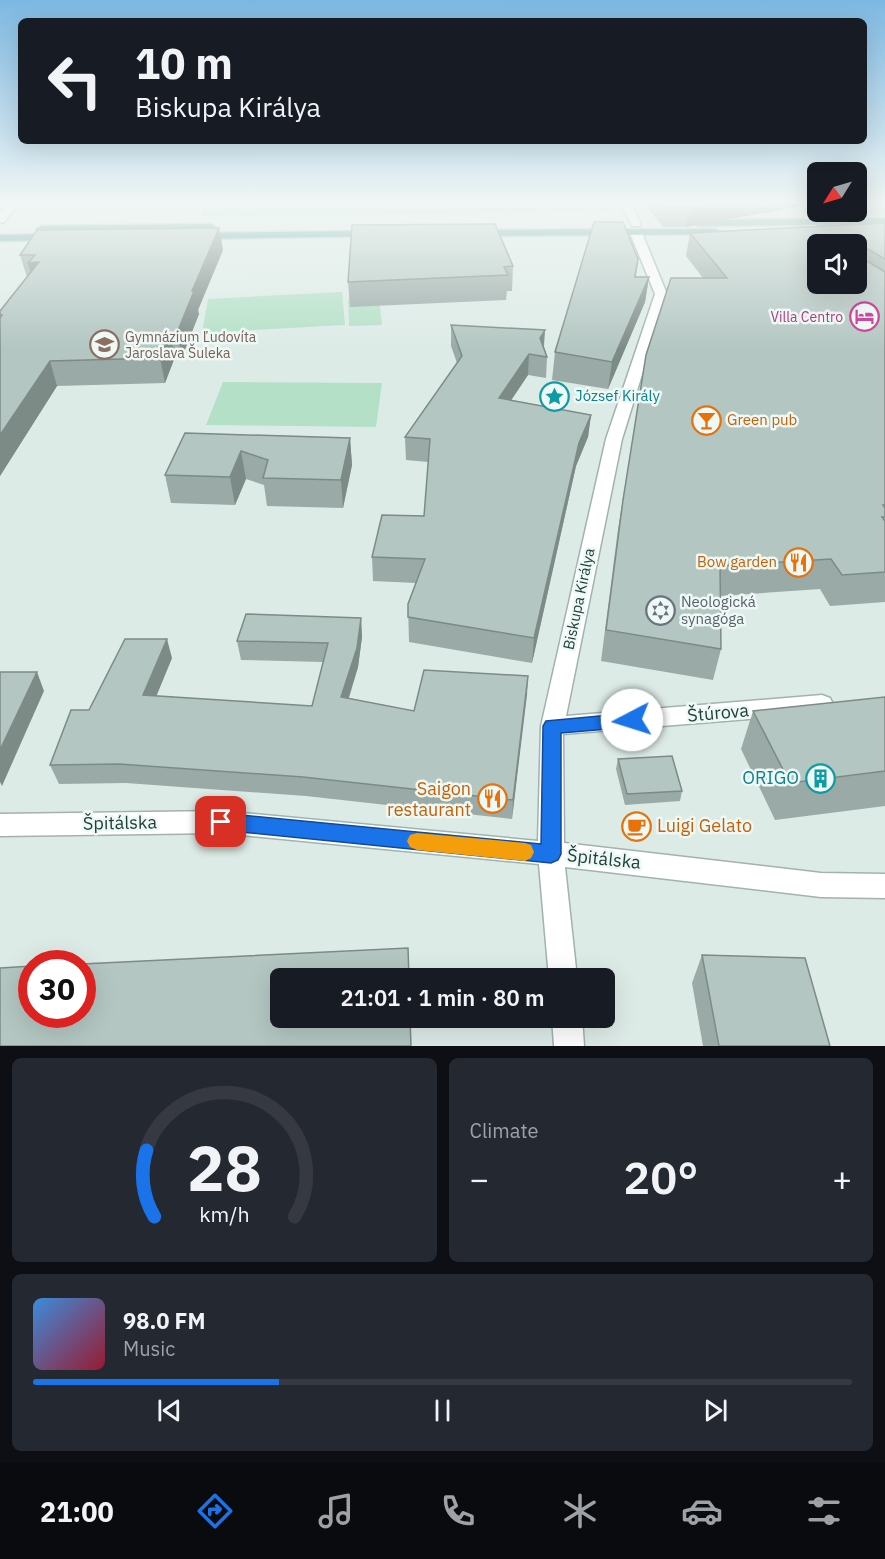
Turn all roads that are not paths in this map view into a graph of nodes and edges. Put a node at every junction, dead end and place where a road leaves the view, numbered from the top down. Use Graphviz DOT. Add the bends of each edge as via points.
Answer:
graph roads {
  1 [pos="645,253"];
  2 [pos="849,702"];
  3 [pos="552,726"];
  4 [pos="0,825"];
  5 [pos="551,854"];
  6 [pos="885,886"];
  7 [pos="562,968"];
  8 [pos="568,1028"];
  9 [pos="569,1046"];
  1 -- 3 [label="street, Biskupa Királya" via="661,294 614,439"];
  2 -- 3 [label="street, Štúrova"];
  3 -- 5 [label="street, Biskupa Királya"];
  4 -- 5 [label="street, Špitálska" via="221,822"];
  5 -- 6 [label="street, Špitálska" via="821,885"];
  5 -- 7 [label="street, Biskupa Királya"];
  8 -- 9 [label="street"];
}
